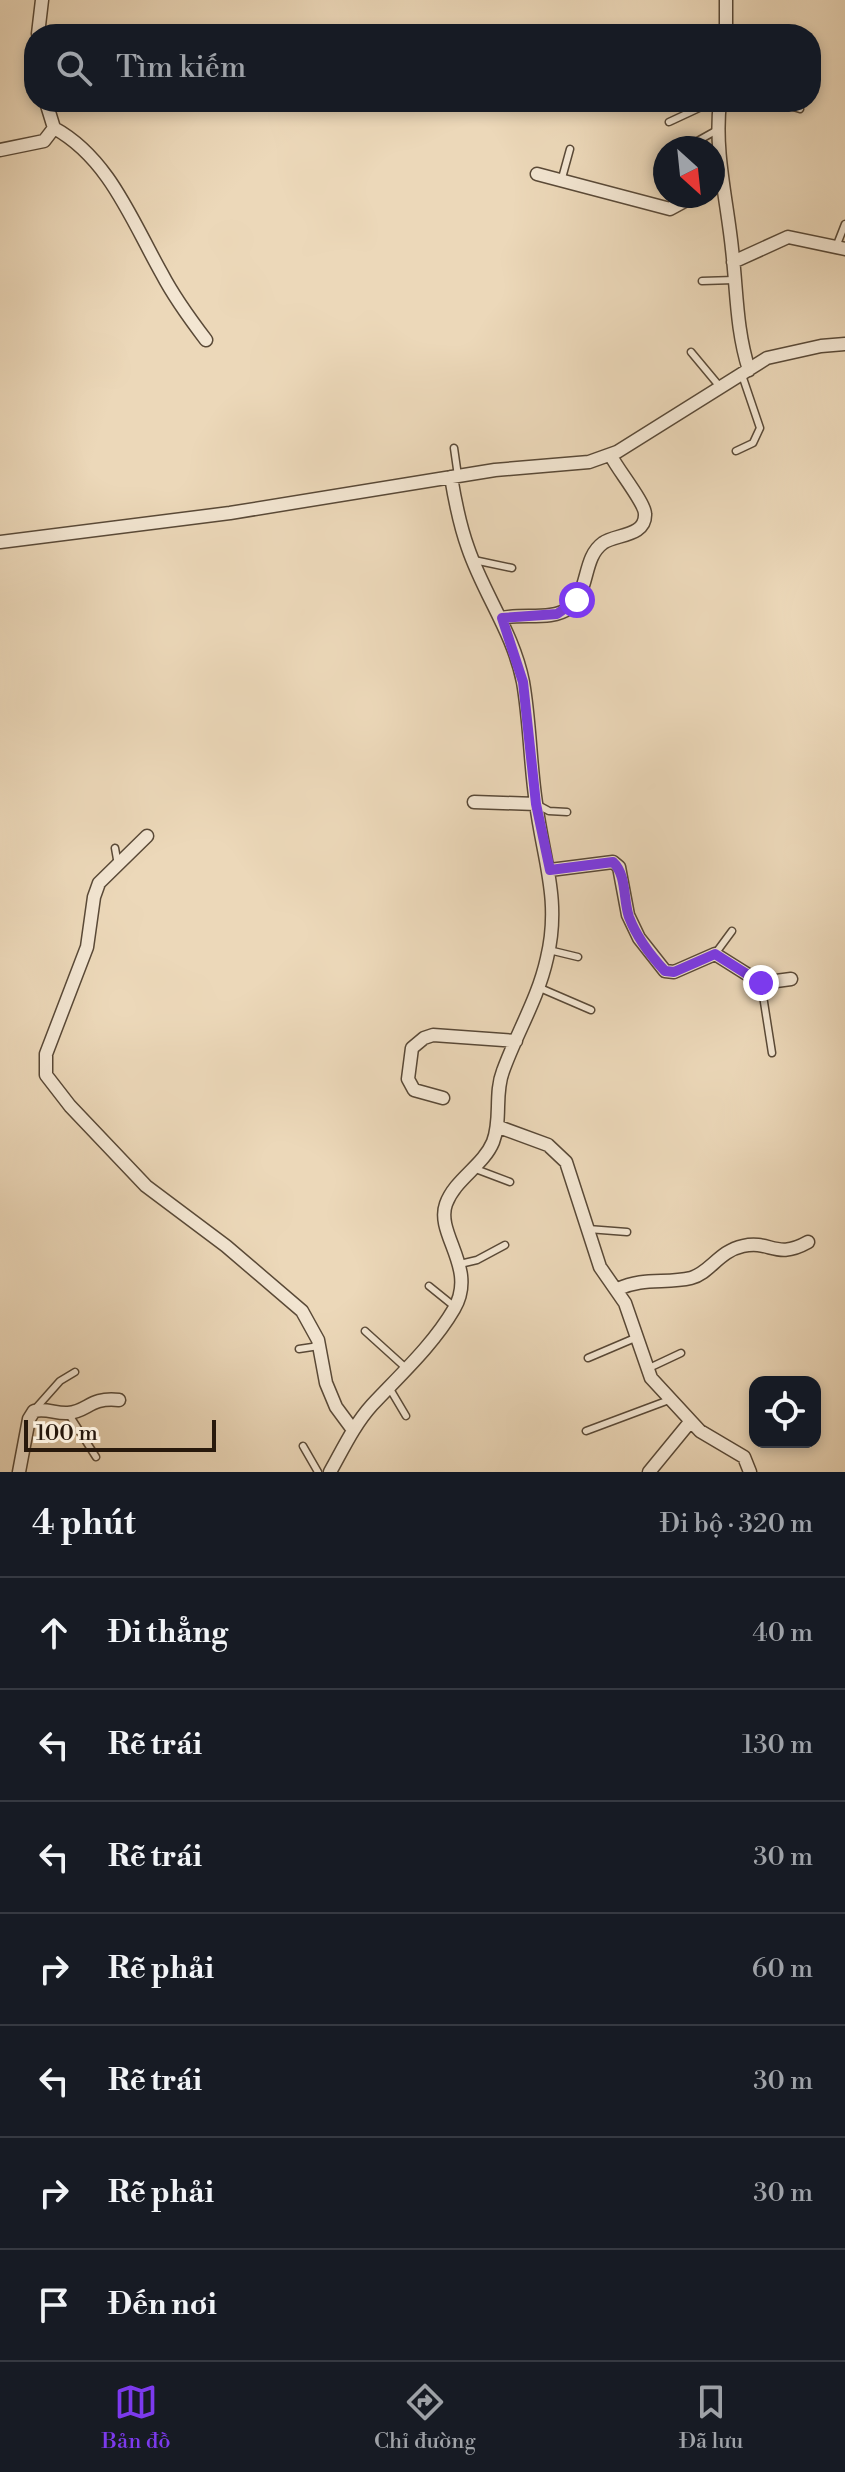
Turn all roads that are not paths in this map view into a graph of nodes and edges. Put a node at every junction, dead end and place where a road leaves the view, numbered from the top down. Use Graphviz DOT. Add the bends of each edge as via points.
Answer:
graph roads {
  1 [pos="42,0"];
  2 [pos="726,0"];
  3 [pos="39,24"];
  4 [pos="726,24"];
  5 [pos="49,112"];
  6 [pos="690,112"];
  7 [pos="720,112"];
  8 [pos="669,122"];
  9 [pos="54,128"];
  10 [pos="719,129"];
  11 [pos="706,136"];
  12 [pos="719,136"];
  13 [pos="570,149"];
  14 [pos="0,150"];
  15 [pos="537,174"];
  16 [pos="562,178"];
  17 [pos="653,204"];
  18 [pos="722,208"];
  19 [pos="845,224"];
  20 [pos="841,248"];
  21 [pos="733,262"];
  22 [pos="734,280"];
  23 [pos="702,281"];
  24 [pos="206,340"];
  25 [pos="845,344"];
  26 [pos="691,352"];
  27 [pos="745,372"];
  28 [pos="721,388"];
  29 [pos="454,448"];
  30 [pos="736,451"];
  31 [pos="614,454"];
  32 [pos="455,477"];
  33 [pos="0,542"];
  34 [pos="474,560"];
  35 [pos="512,568"];
  36 [pos="502,618"];
  37 [pos="474,802"];
  38 [pos="536,804"];
  39 [pos="567,812"];
  40 [pos="147,836"];
  41 [pos="115,848"];
  42 [pos="118,865"];
  43 [pos="550,870"];
  44 [pos="732,931"];
  45 [pos="549,950"];
  46 [pos="715,954"];
  47 [pos="578,957"];
  48 [pos="791,979"];
  49 [pos="761,983"];
  50 [pos="539,987"];
  51 [pos="591,1010"];
  52 [pos="516,1041"];
  53 [pos="772,1053"];
  54 [pos="443,1098"];
  55 [pos="499,1127"];
  56 [pos="473,1168"];
  57 [pos="510,1182"];
  58 [pos="588,1229"];
  59 [pos="627,1232"];
  60 [pos="808,1242"];
  61 [pos="505,1245"];
  62 [pos="460,1264"];
  63 [pos="429,1286"];
  64 [pos="618,1289"];
  65 [pos="455,1307"];
  66 [pos="365,1331"];
  67 [pos="635,1338"];
  68 [pos="319,1346"];
  69 [pos="299,1349"];
  70 [pos="681,1353"];
  71 [pos="588,1358"];
  72 [pos="407,1369"];
  73 [pos="647,1369"];
  74 [pos="75,1372"];
  75 [pos="390,1389"];
  76 [pos="119,1400"];
  77 [pos="669,1400"];
  78 [pos="34,1411"];
  79 [pos="68,1413"];
  80 [pos="406,1416"];
  81 [pos="690,1422"];
  82 [pos="353,1430"];
  83 [pos="586,1431"];
  84 [pos="303,1446"];
  85 [pos="96,1457"];
  86 [pos="19,1472"];
  87 [pos="318,1472"];
  88 [pos="330,1472"];
  89 [pos="649,1472"];
  90 [pos="750,1472"];
  1 -- 3 [label="street"];
  2 -- 4 [label="street"];
  5 -- 9 [label="street"];
  6 -- 8 [label="lane"];
  7 -- 10 [label="street"];
  9 -- 14 [label="street" via="44,141"];
  9 -- 24 [label="street" via="86,149 101,168"];
  10 -- 11 [label="lane"];
  10 -- 12 [label="street"];
  13 -- 16 [label="lane"];
  15 -- 16 [label="street"];
  16 -- 17 [label="street"];
  18 -- 21 [label="street"];
  19 -- 20 [label="lane"];
  20 -- 21 [label="street" via="788,237"];
  21 -- 22 [label="street"];
  22 -- 23 [label="lane"];
  22 -- 27 [label="street"];
  25 -- 27 [label="street" via="767,358"];
  26 -- 28 [label="lane"];
  27 -- 28 [label="street"];
  27 -- 30 [label="lane" via="760,428 753,443"];
  28 -- 31 [label="street"];
  29 -- 32 [label="lane"];
  31 -- 32 [label="street" via="589,462"];
  31 -- 36 [label="street" via="623,480 641,502 644,522 595,551 585,584 568,609"];
  32 -- 33 [label="street"];
  32 -- 34 [label="street"];
  34 -- 35 [label="lane"];
  34 -- 36 [label="street"];
  36 -- 38 [label="street" via="523,682"];
  37 -- 38 [label="street"];
  38 -- 39 [label="lane"];
  38 -- 43 [label="street"];
  40 -- 42 [label="street"];
  41 -- 42 [label="lane"];
  42 -- 68 [label="street" via="99,883 94,897 87,947 46,1054 46,1075 146,1186 302,1311"];
  43 -- 45 [label="street" via="554,895"];
  43 -- 46 [label="street" via="613,862 639,938 665,971"];
  44 -- 46 [label="lane"];
  45 -- 47 [label="lane"];
  45 -- 50 [label="street"];
  46 -- 49 [label="street"];
  48 -- 49 [label="street"];
  49 -- 53 [label="lane"];
  50 -- 51 [label="lane"];
  50 -- 52 [label="street"];
  52 -- 54 [label="street" via="433,1035 418,1042 412,1048 409,1083 414,1090"];
  52 -- 55 [label="street" via="497,1095"];
  55 -- 56 [label="street"];
  55 -- 58 [label="street" via="557,1151 566,1162"];
  56 -- 57 [label="lane"];
  56 -- 62 [label="street" via="445,1206 444,1222"];
  58 -- 59 [label="lane"];
  58 -- 64 [label="street" via="600,1267"];
  60 -- 64 [label="street" via="786,1252 746,1245 723,1252 692,1278 647,1280"];
  61 -- 62 [label="lane"];
  62 -- 65 [label="street" via="461,1291"];
  63 -- 65 [label="lane"];
  64 -- 67 [label="street"];
  65 -- 72 [label="street"];
  66 -- 72 [label="lane"];
  67 -- 71 [label="lane"];
  67 -- 73 [label="street"];
  68 -- 69 [label="lane"];
  68 -- 82 [label="street" via="326,1383"];
  70 -- 73 [label="lane"];
  72 -- 75 [label="street"];
  73 -- 77 [label="street"];
  74 -- 78 [label="lane"];
  75 -- 80 [label="lane"];
  75 -- 82 [label="street"];
  76 -- 79 [label="street" via="100,1398"];
  77 -- 81 [label="street"];
  77 -- 83 [label="lane"];
  78 -- 79 [label="street"];
  78 -- 86 [label="street"];
  79 -- 85 [label="lane"];
  81 -- 89 [label="street"];
  81 -- 90 [label="street" via="736,1450"];
  82 -- 88 [label="street"];
  84 -- 87 [label="lane"];
}
